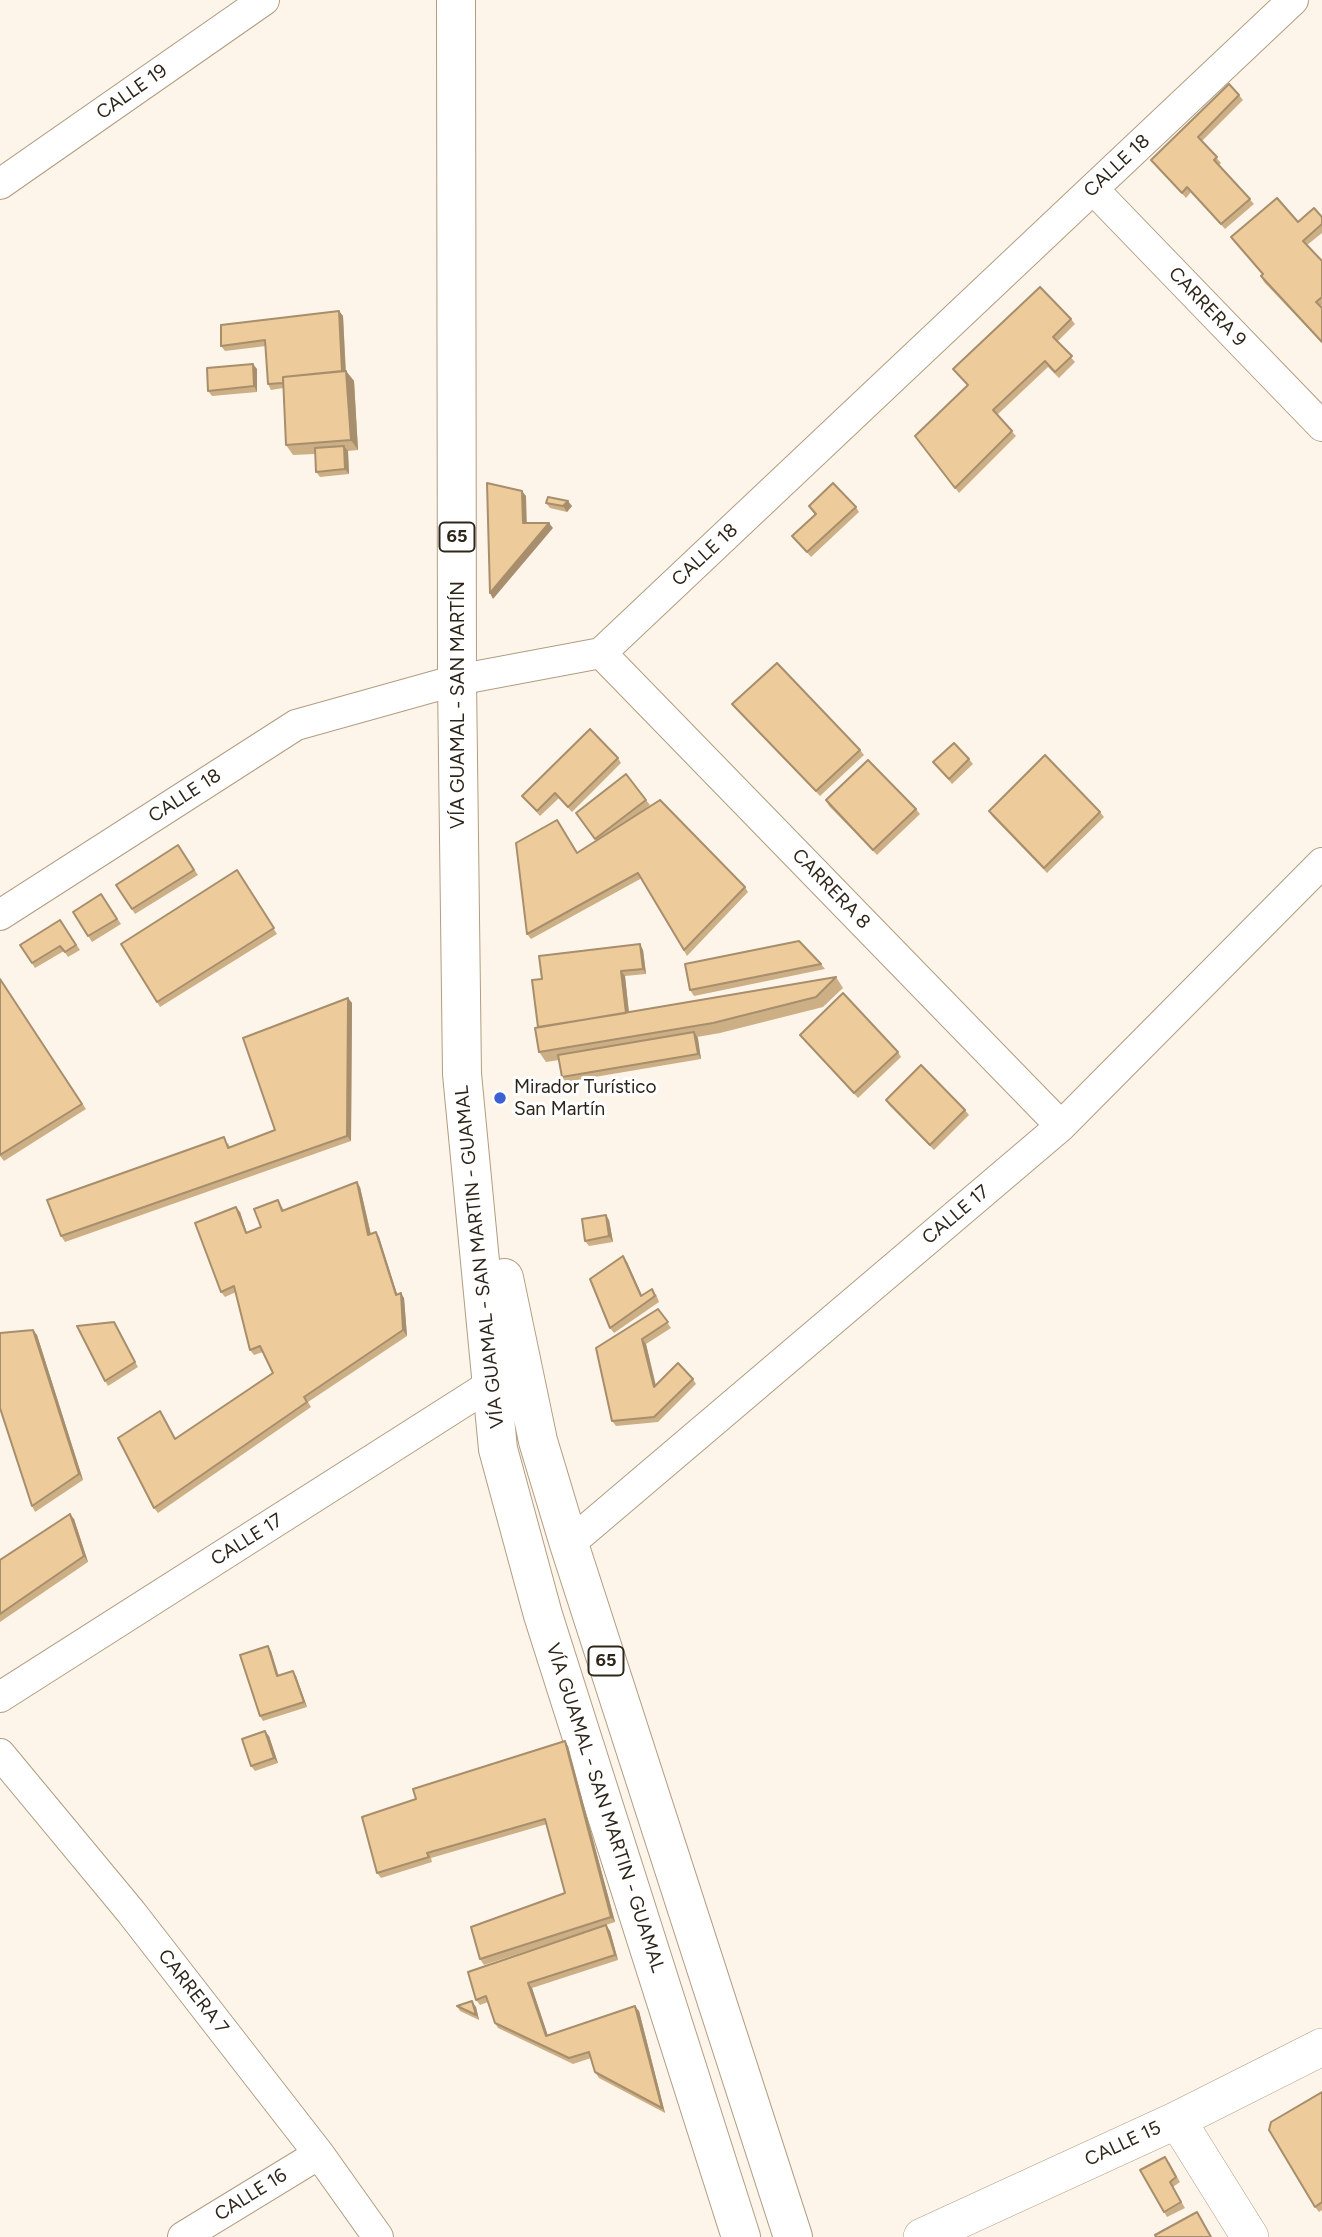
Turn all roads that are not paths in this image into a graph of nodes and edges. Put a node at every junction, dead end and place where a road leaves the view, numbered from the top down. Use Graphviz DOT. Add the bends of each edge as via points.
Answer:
graph roads {
  1 [pos="264,0"];
  2 [pos="456,0"];
  3 [pos="1293,0"];
  4 [pos="0,184"];
  5 [pos="1093,189"];
  6 [pos="1322,426"];
  7 [pos="601,653"];
  8 [pos="457,680"];
  9 [pos="1322,863"];
  10 [pos="0,915"];
  11 [pos="462,1074"];
  12 [pos="1061,1126"];
  13 [pos="493,1383"];
  14 [pos="569,1544"];
  15 [pos="0,1697"];
  16 [pos="0,1754"];
  17 [pos="1322,2047"];
  18 [pos="1177,2120"];
  19 [pos="319,2154"];
  20 [pos="183,2237"];
  21 [pos="378,2237"];
  22 [pos="741,2237"];
  23 [pos="793,2237"];
  24 [pos="922,2237"];
  25 [pos="1250,2237"];
  1 -- 4 [label="street, CALLE 19"];
  2 -- 8 [label="main road, VÍA GUAMAL - SAN MARTÍN / 65"];
  3 -- 5 [label="street, CALLE 18"];
  5 -- 6 [label="street, CARRERA 9"];
  5 -- 7 [label="street, CALLE 18"];
  7 -- 8 [label="street, CALLE 18"];
  7 -- 12 [label="street, CARRERA 8"];
  8 -- 10 [label="street, CALLE 18" via="296,725"];
  8 -- 11 [label="main road, VÍA GUAMAL - SAN MARTÍN / 65"];
  9 -- 12 [label="street, CALLE 17"];
  11 -- 13 [label="main road, VÍA GUAMAL - SAN MARTIN - GUAMAL / 65"];
  11 -- 14 [label="main road, VÍA GUAMAL - SAN MARTIN - GUAMAL / 65" via="538,1441"];
  12 -- 14 [label="street, CALLE 17"];
  13 -- 15 [label="street, CALLE 17"];
  13 -- 22 [label="main road, VÍA GUAMAL - SAN MARTIN - GUAMAL / 65" via="498,1449 543,1615"];
  14 -- 23 [label="main road, VÍA GUAMAL - SAN MARTIN - GUAMAL / 65"];
  16 -- 19 [label="street, CARRERA 7"];
  17 -- 18 [label="street, CALLE 15"];
  18 -- 24 [label="street, CALLE 15"];
  18 -- 25 [label="street"];
  19 -- 20 [label="street, CALLE 16"];
  19 -- 21 [label="street, CARRERA 7"];
}
